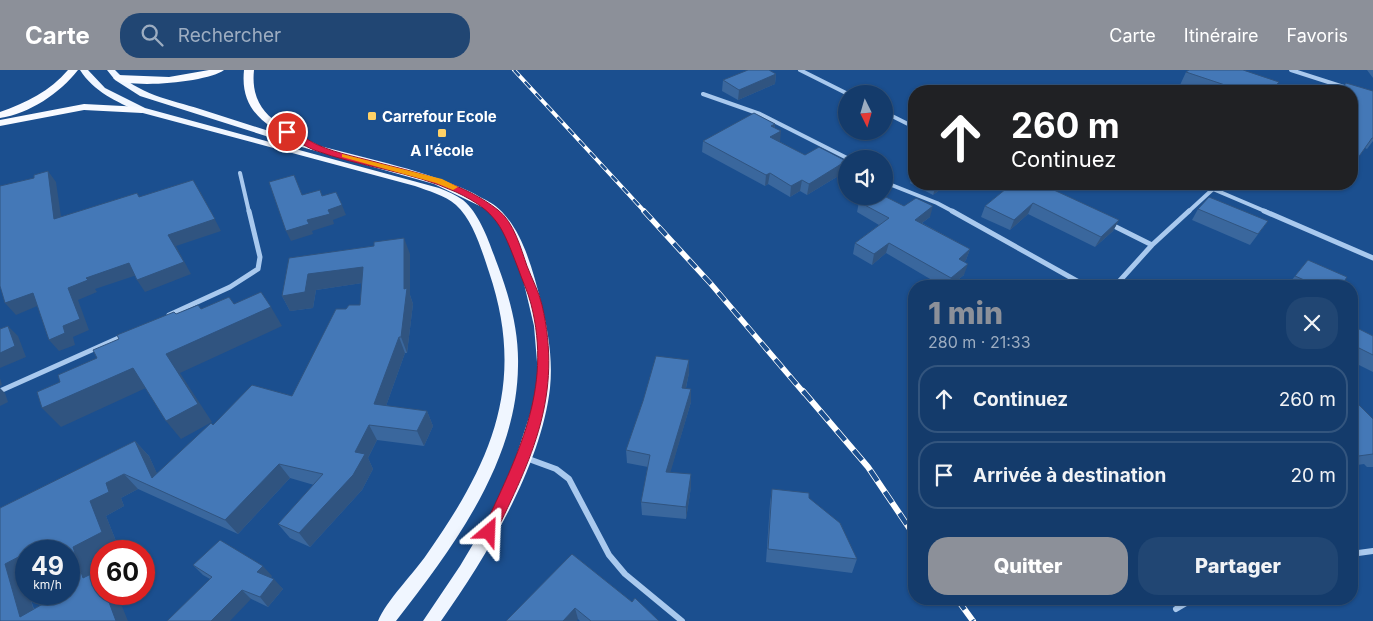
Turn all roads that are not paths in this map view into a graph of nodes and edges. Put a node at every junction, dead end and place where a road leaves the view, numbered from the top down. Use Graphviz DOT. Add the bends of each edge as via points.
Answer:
graph roads {
  1 [pos="73,70"];
  2 [pos="84,70"];
  3 [pos="111,70"];
  4 [pos="219,70"];
  5 [pos="249,70"];
  6 [pos="800,70"];
  7 [pos="1291,70"];
  8 [pos="118,78"];
  9 [pos="1339,85"];
  10 [pos="838,89"];
  11 [pos="703,94"];
  12 [pos="142,110"];
  13 [pos="0,115"];
  14 [pos="893,116"];
  15 [pos="0,123"];
  16 [pos="908,124"];
  17 [pos="316,148"];
  18 [pos="838,154"];
  19 [pos="240,173"];
  20 [pos="893,186"];
  21 [pos="1212,190"];
  22 [pos="1215,190"];
  23 [pos="1108,223"];
  24 [pos="1152,245"];
  25 [pos="1373,258"];
  26 [pos="1075,280"];
  27 [pos="1121,280"];
  28 [pos="159,319"];
  29 [pos="132,331"];
  30 [pos="0,391"];
  31 [pos="523,456"];
  32 [pos="1373,551"];
  33 [pos="1358,553"];
  34 [pos="1183,605"];
  35 [pos="1176,609"];
  36 [pos="386,621"];
  37 [pos="431,621"];
  38 [pos="682,621"];
  1 -- 13 [label="highway" via="38,101"];
  2 -- 12 [label="main road" via="93,82 111,95"];
  3 -- 8 [label="main road"];
  4 -- 8 [label="highway" via="179,80 151,82"];
  5 -- 17 [label="highway" via="246,88 256,110 272,124"];
  6 -- 10 [label="street"];
  7 -- 9 [label="street"];
  8 -- 17 [label="main road" via="143,94"];
  11 -- 18 [label="street" via="724,99 765,117"];
  12 -- 15 [label="highway" via="84,107"];
  12 -- 36 [label="main road" via="408,181 459,202 472,221 490,259 505,306 512,367 508,402 493,452 450,536"];
  14 -- 16 [label="street"];
  17 -- 31 [label="main road" via="439,181 496,212 510,234 526,272 542,336 540,404"];
  19 -- 28 [label="street" via="260,257 258,270 230,287"];
  20 -- 26 [label="street" via="937,203"];
  21 -- 24 [label="street"];
  22 -- 25 [label="street"];
  23 -- 24 [label="street"];
  24 -- 27 [label="street"];
  29 -- 30 [label="street"];
  31 -- 37 [label="main road" via="489,532"];
  31 -- 38 [label="street" via="556,469 569,479 609,555 625,574"];
  32 -- 33 [label="street"];
  34 -- 35 [label="street"];
}
